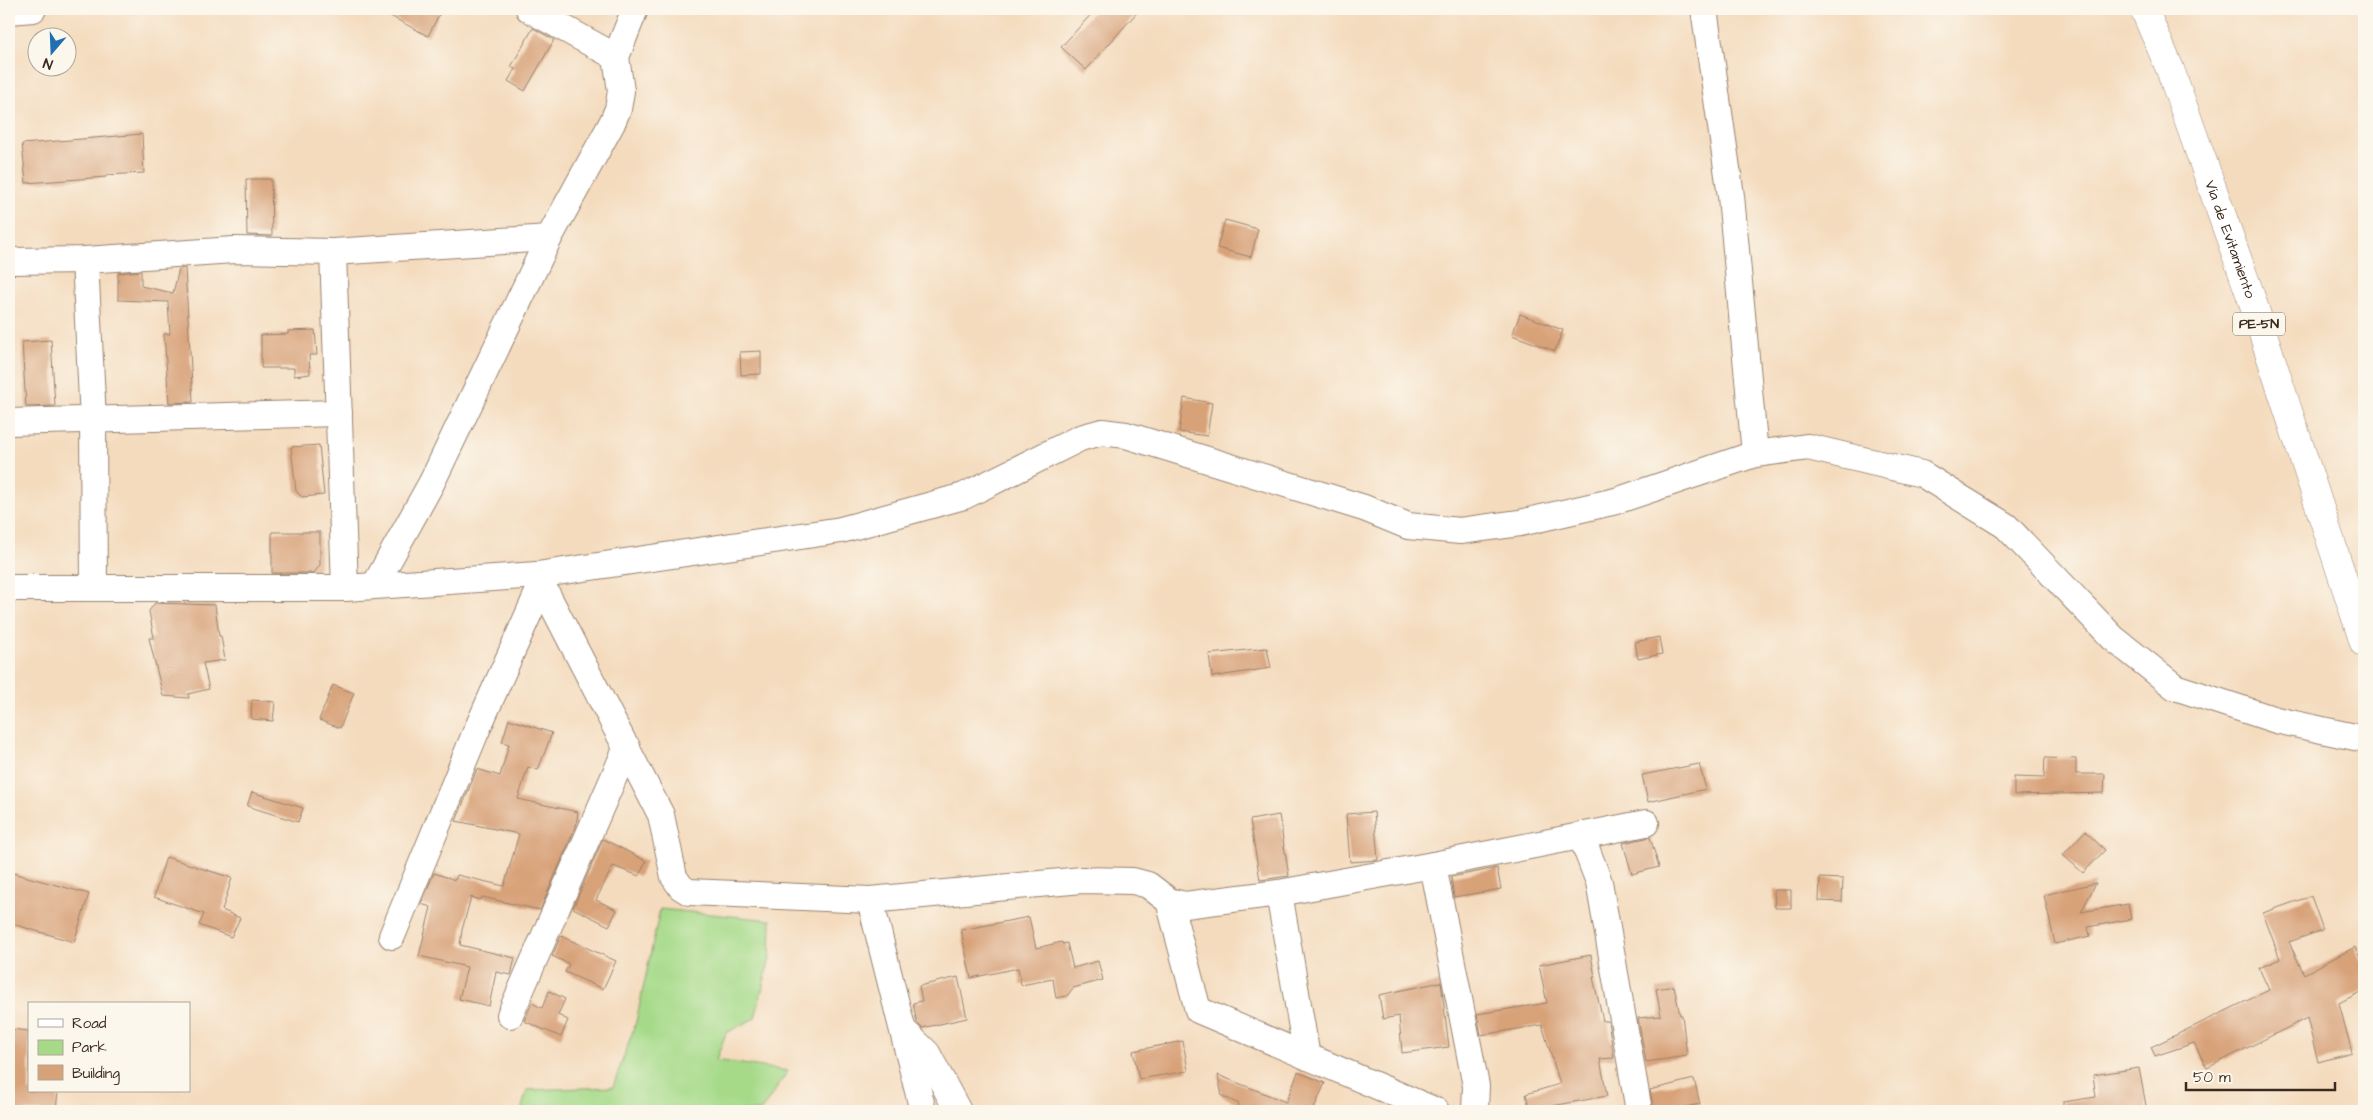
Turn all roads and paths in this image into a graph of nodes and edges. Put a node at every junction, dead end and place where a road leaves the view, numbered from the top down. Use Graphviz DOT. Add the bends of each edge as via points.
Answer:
graph roads {
  1 [pos="33,9"];
  2 [pos="529,9"];
  3 [pos="635,9"];
  4 [pos="1704,9"];
  5 [pos="2144,9"];
  6 [pos="9,11"];
  7 [pos="616,57"];
  8 [pos="549,238"];
  9 [pos="333,252"];
  10 [pos="85,260"];
  11 [pos="9,261"];
  12 [pos="339,412"];
  13 [pos="93,420"];
  14 [pos="9,422"];
  15 [pos="1755,454"];
  16 [pos="539,580"];
  17 [pos="375,585"];
  18 [pos="9,588"];
  19 [pos="94,588"];
  20 [pos="345,588"];
  21 [pos="2364,643"];
  22 [pos="2364,739"];
  23 [pos="627,747"];
  24 [pos="1646,823"];
  25 [pos="1582,836"];
  26 [pos="1433,865"];
  27 [pos="1279,893"];
  28 [pos="870,900"];
  29 [pos="1169,901"];
  30 [pos="392,936"];
  31 [pos="510,1015"];
  32 [pos="902,1029"];
  33 [pos="1307,1057"];
  34 [pos="923,1111"];
  35 [pos="958,1111"];
  36 [pos="1436,1111"];
  37 [pos="1475,1111"];
  38 [pos="1638,1111"];
  1 -- 6 [label="street"];
  2 -- 7 [label="street"];
  3 -- 7 [label="street"];
  4 -- 15 [label="street" via="1731,196"];
  5 -- 21 [label="highway, Vía de Evitamiento / PE-5N" via="2170,69 2250,294"];
  7 -- 8 [label="street" via="621,91 618,109"];
  8 -- 9 [label="street"];
  8 -- 17 [label="street" via="432,482"];
  9 -- 10 [label="street" via="234,250"];
  9 -- 12 [label="street"];
  10 -- 11 [label="street"];
  10 -- 13 [label="street"];
  12 -- 13 [label="street"];
  12 -- 20 [label="street"];
  13 -- 14 [label="street"];
  13 -- 19 [label="street"];
  15 -- 16 [label="street" via="1616,500 1520,523 1460,531 1408,526 1364,508 1126,435 1102,432 1080,438 964,496 841,530"];
  15 -- 22 [label="street" via="1808,447 1922,474 2006,526 2113,638 2175,687 2276,720"];
  16 -- 17 [label="street"];
  16 -- 23 [label="street"];
  16 -- 30 [label="street"];
  17 -- 20 [label="street"];
  18 -- 19 [label="street"];
  19 -- 20 [label="street"];
  23 -- 28 [label="street" via="661,815 674,877 681,888 688,892"];
  23 -- 31 [label="street"];
  24 -- 25 [label="street"];
  25 -- 26 [label="street"];
  25 -- 38 [label="street" via="1599,882"];
  26 -- 27 [label="street"];
  26 -- 37 [label="street" via="1476,1086"];
  27 -- 29 [label="street" via="1185,905"];
  27 -- 33 [label="street"];
  28 -- 29 [label="street" via="1082,880 1133,881 1148,885"];
  28 -- 32 [label="street"];
  29 -- 33 [label="street" via="1198,1010"];
  32 -- 34 [label="street"];
  32 -- 35 [label="street" via="927,1053"];
  33 -- 36 [label="street"];
}
